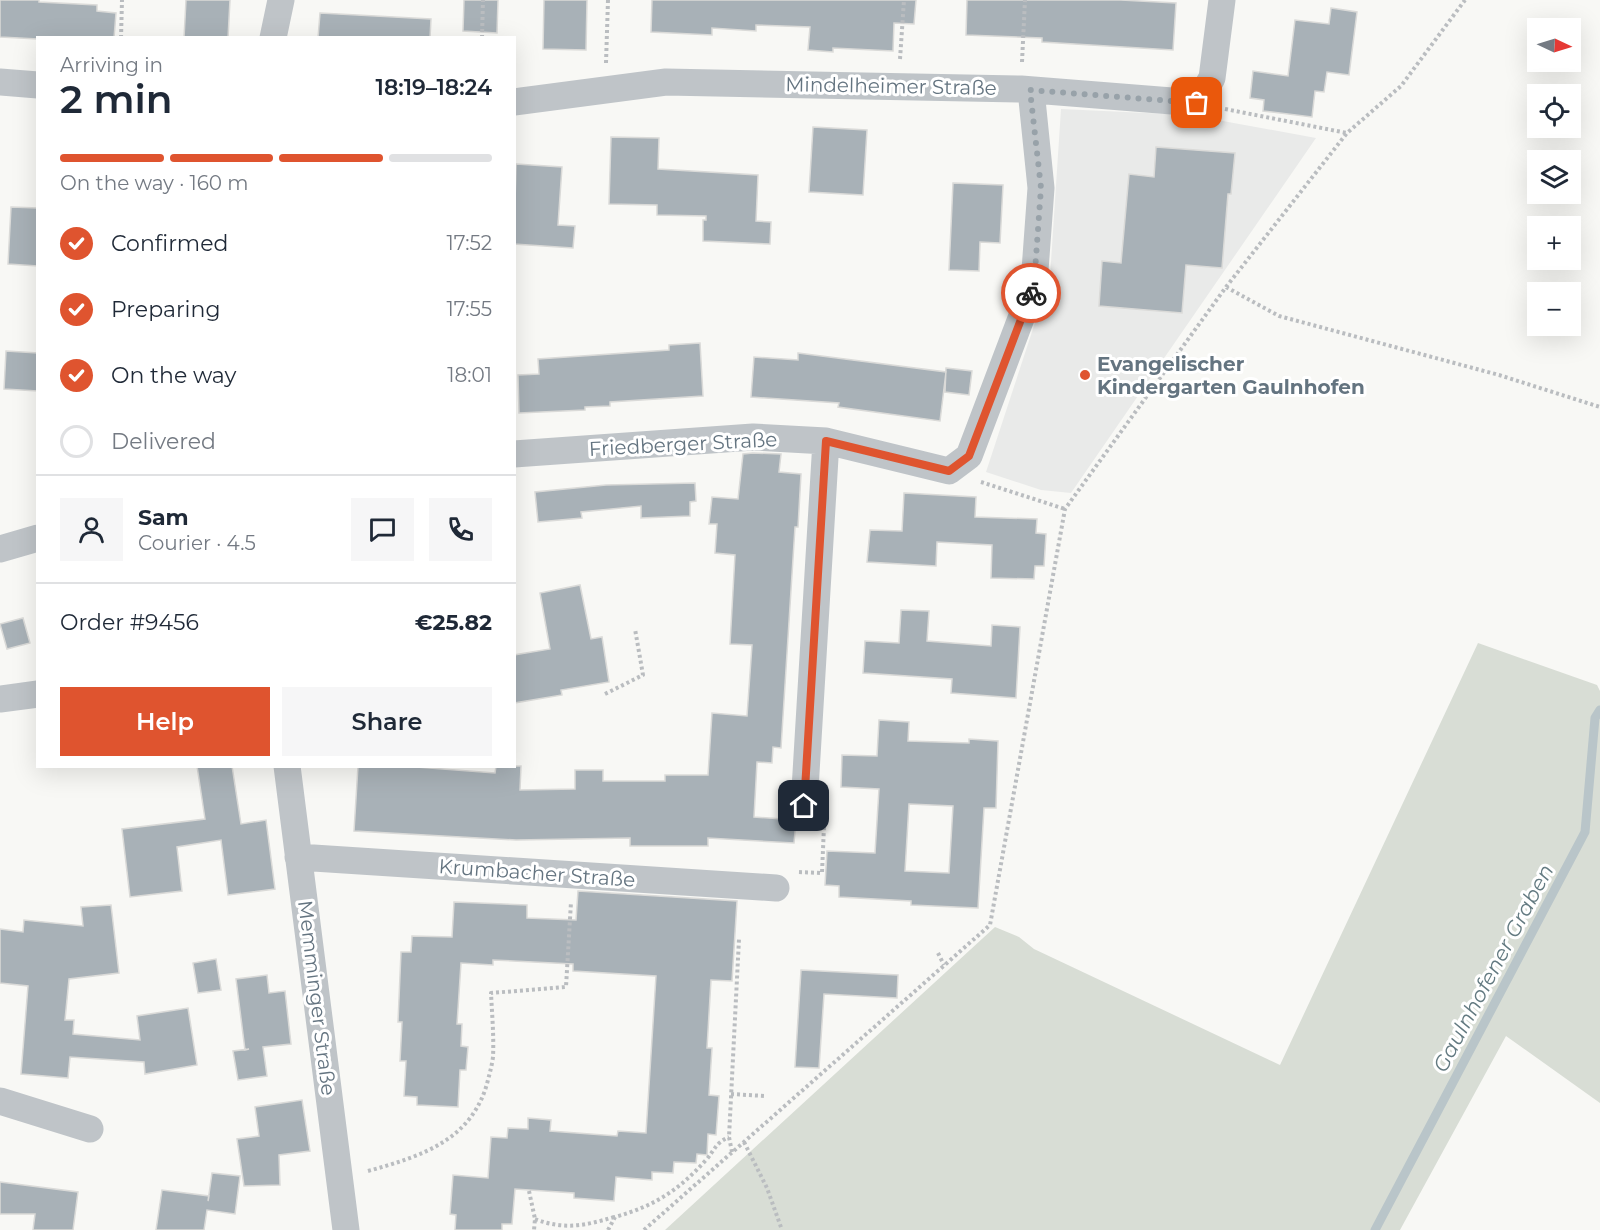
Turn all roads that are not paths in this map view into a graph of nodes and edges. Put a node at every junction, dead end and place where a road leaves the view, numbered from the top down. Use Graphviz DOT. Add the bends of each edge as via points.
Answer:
graph roads {
  1 [pos="281,0"];
  2 [pos="1222,0"];
  3 [pos="273,36"];
  4 [pos="0,82"];
  5 [pos="36,85"];
  6 [pos="1026,90"];
  7 [pos="516,102"];
  8 [pos="826,441"];
  9 [pos="516,454"];
  10 [pos="36,539"];
  11 [pos="0,549"];
  12 [pos="36,694"];
  13 [pos="0,699"];
  14 [pos="286,768"];
  15 [pos="804,806"];
  16 [pos="298,857"];
  17 [pos="776,888"];
  18 [pos="0,1101"];
  19 [pos="90,1130"];
  20 [pos="346,1230"];
  1 -- 3 [label="street"];
  2 -- 6 [label="street, Mindelheimer Straße" via="1212,78 1197,103"];
  4 -- 5 [label="street"];
  6 -- 7 [label="street, Mindelheimer Straße" via="666,82"];
  6 -- 8 [label="street, Friedberger Straße" via="1041,188 1034,285 969,456 949,471"];
  8 -- 9 [label="street, Friedberger Straße" via="753,437"];
  8 -- 15 [label="street"];
  10 -- 11 [label="street"];
  12 -- 13 [label="street"];
  14 -- 16 [label="street, Memminger Straße"];
  16 -- 17 [label="street, Krumbacher Straße"];
  16 -- 20 [label="street, Memminger Straße"];
  18 -- 19 [label="street"];
}
